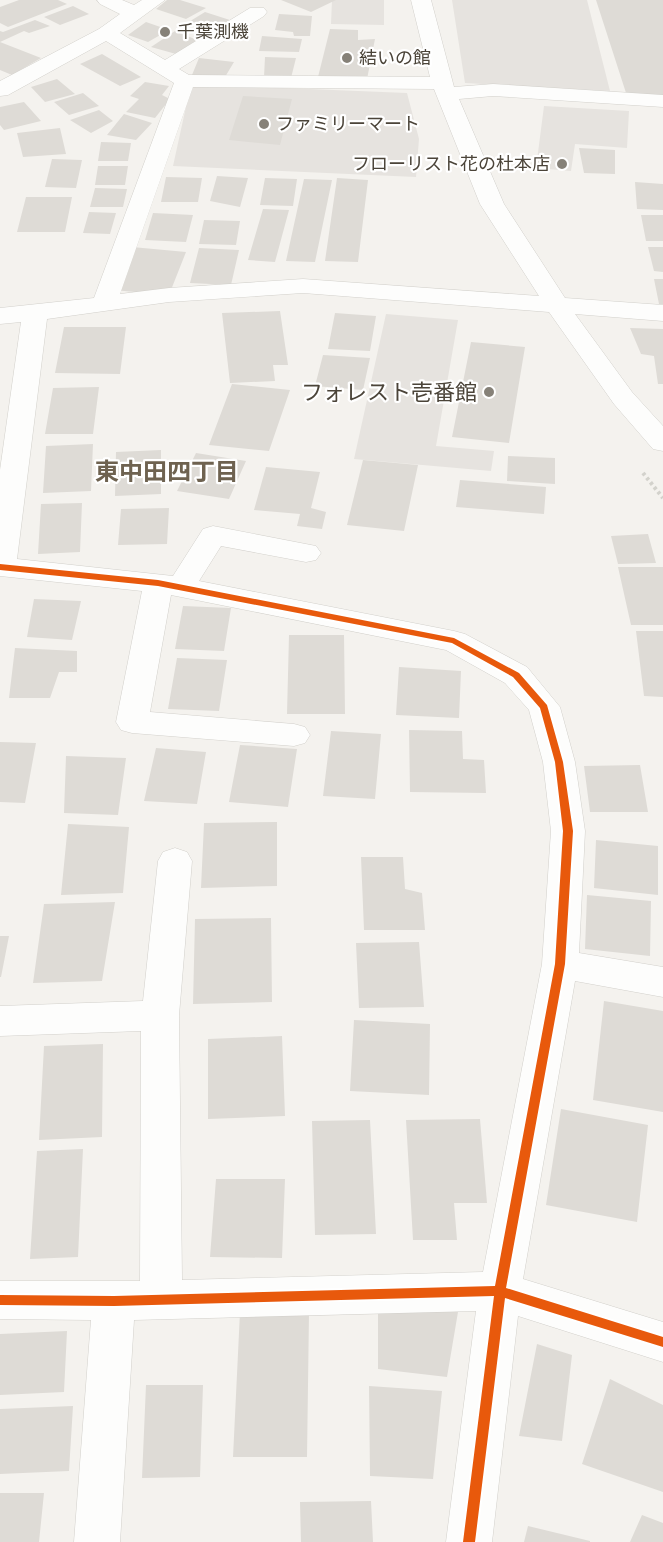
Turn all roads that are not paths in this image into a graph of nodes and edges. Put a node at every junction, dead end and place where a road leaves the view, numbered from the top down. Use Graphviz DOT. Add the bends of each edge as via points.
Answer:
graph roads {
  1 [pos="107,0"];
  2 [pos="155,0"];
  3 [pos="421,0"];
  4 [pos="257,12"];
  5 [pos="135,14"];
  6 [pos="106,33"];
  7 [pos="165,69"];
  8 [pos="185,81"];
  9 [pos="445,89"];
  10 [pos="0,90"];
  11 [pos="663,101"];
  12 [pos="556,303"];
  13 [pos="104,304"];
  14 [pos="663,312"];
  15 [pos="35,313"];
  16 [pos="0,316"];
  17 [pos="663,443"];
  18 [pos="306,553"];
  19 [pos="1,567"];
  20 [pos="169,586"];
  21 [pos="294,735"];
  22 [pos="175,861"];
  23 [pos="560,964"];
  24 [pos="663,982"];
  25 [pos="160,1015"];
  26 [pos="0,1021"];
  27 [pos="500,1291"];
  28 [pos="0,1300"];
  29 [pos="161,1300"];
  30 [pos="114,1301"];
  31 [pos="663,1342"];
  32 [pos="98,1542"];
  33 [pos="469,1542"];
  1 -- 5 [label="street"];
  2 -- 5 [label="street"];
  3 -- 9 [label="street"];
  4 -- 7 [label="street"];
  5 -- 6 [label="street"];
  6 -- 7 [label="street"];
  6 -- 10 [label="street"];
  7 -- 8 [label="street"];
  8 -- 9 [label="street"];
  8 -- 13 [label="street"];
  9 -- 11 [label="street"];
  9 -- 12 [label="street" via="492,204"];
  12 -- 13 [label="street" via="303,286 169,295"];
  12 -- 14 [label="street"];
  12 -- 17 [label="street" via="623,398"];
  13 -- 15 [label="street"];
  15 -- 16 [label="street"];
  15 -- 19 [label="street"];
  18 -- 20 [label="street" via="213,535"];
  19 -- 20 [label="street"];
  20 -- 21 [label="street" via="132,722"];
  20 -- 23 [label="street" via="454,640 516,675 544,707 559,762 568,831"];
  22 -- 25 [label="street"];
  23 -- 24 [label="street"];
  23 -- 27 [label="street"];
  25 -- 26 [label="street"];
  25 -- 29 [label="street"];
  27 -- 29 [label="street"];
  27 -- 31 [label="street"];
  27 -- 33 [label="street"];
  28 -- 30 [label="street"];
  29 -- 30 [label="street"];
  30 -- 32 [label="street"];
}
